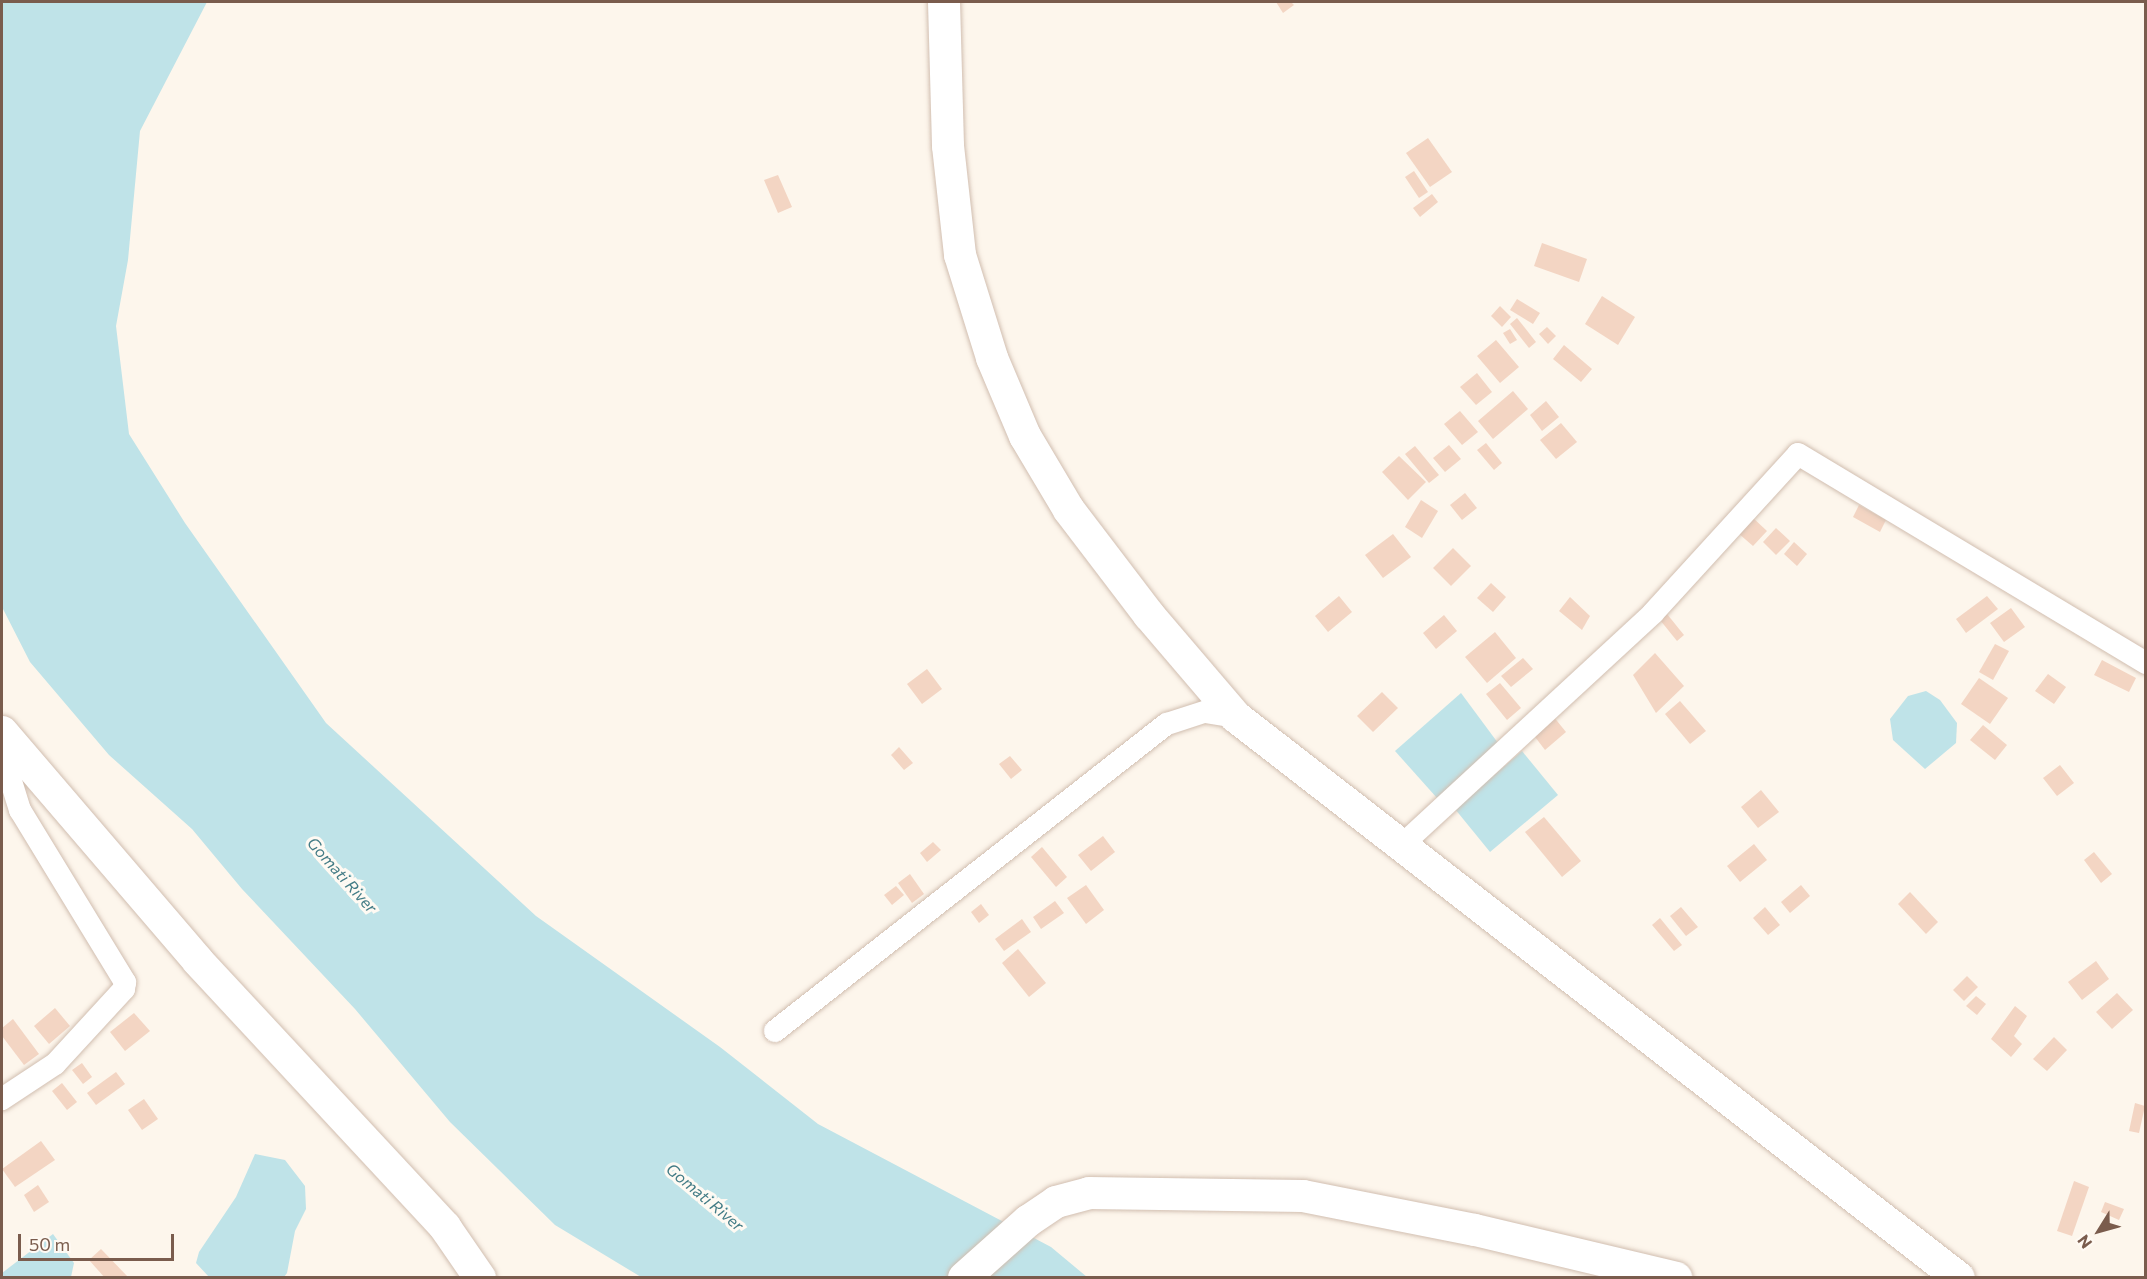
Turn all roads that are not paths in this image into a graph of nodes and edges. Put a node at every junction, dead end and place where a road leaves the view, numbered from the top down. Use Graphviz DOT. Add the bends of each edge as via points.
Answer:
graph roads {
  1 [pos="944,2"];
  2 [pos="2145,663"];
  3 [pos="1236,717"];
  4 [pos="2,732"];
  5 [pos="2,752"];
  6 [pos="1403,844"];
  7 [pos="775,1031"];
  8 [pos="2,1099"];
  9 [pos="480,1278"];
  10 [pos="964,1278"];
  11 [pos="1676,1278"];
  12 [pos="1959,1278"];
  1 -- 3 [label="street" via="948,146 960,255 992,358 1025,436 1069,510 1149,615"];
  2 -- 6 [label="street" via="1798,454 1653,613"];
  3 -- 6 [label="street"];
  3 -- 7 [label="street" via="1205,712 1167,724"];
  4 -- 9 [label="street" via="198,961 445,1227"];
  5 -- 8 [label="street" via="20,810 124,982 124,988 55,1064"];
  6 -- 12 [label="street"];
  10 -- 11 [label="street" via="1028,1221 1056,1203 1089,1193 1303,1197 1475,1230"];
}
